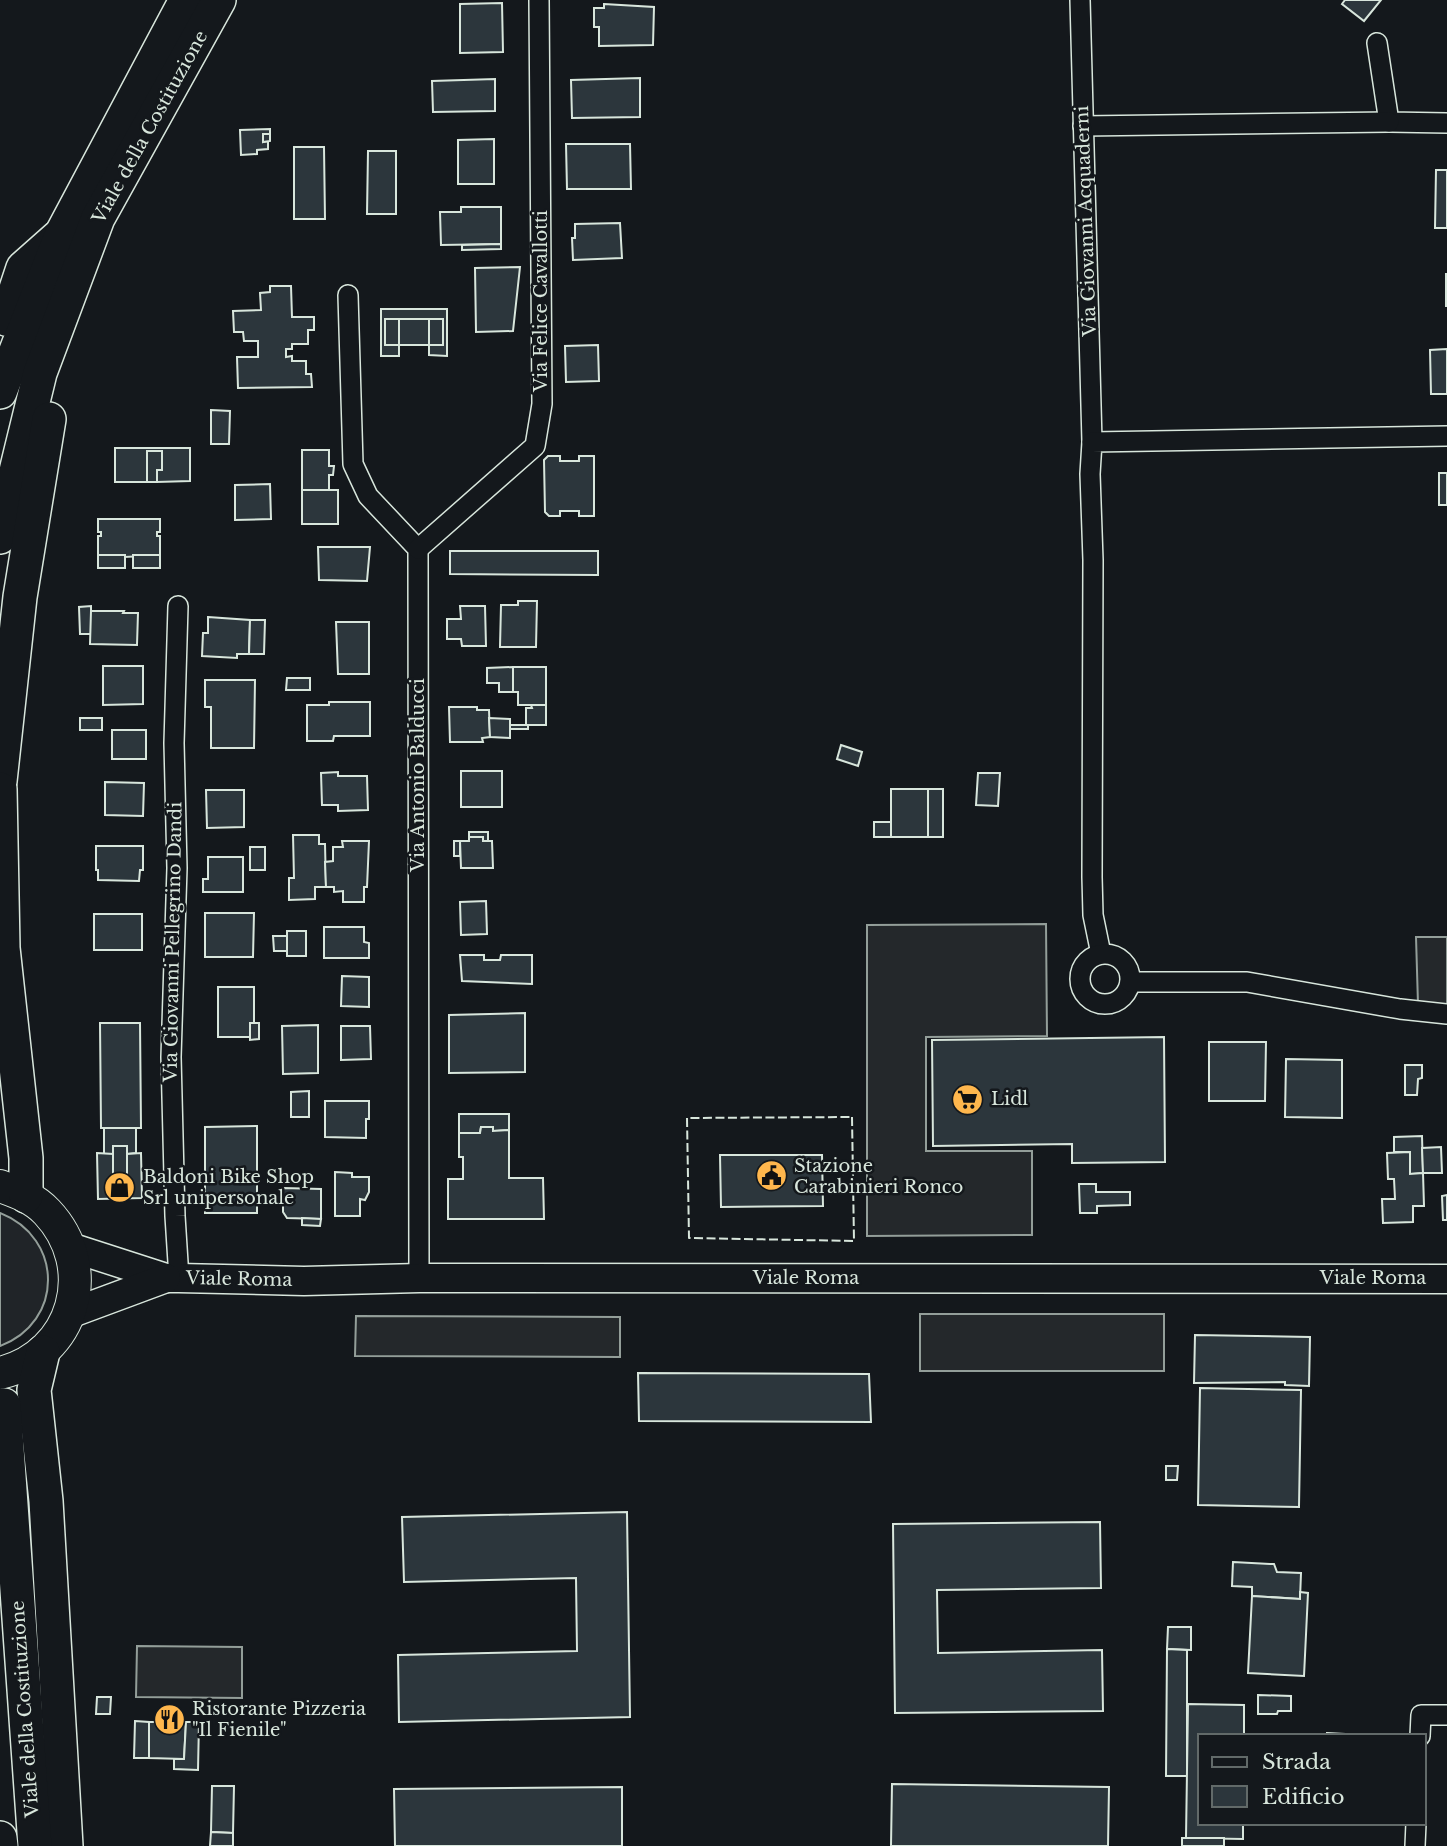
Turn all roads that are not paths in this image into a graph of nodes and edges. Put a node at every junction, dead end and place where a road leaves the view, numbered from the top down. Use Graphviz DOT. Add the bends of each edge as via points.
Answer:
graph roads {
  1 [pos="186,0"];
  2 [pos="219,0"];
  3 [pos="540,0"];
  4 [pos="1080,0"];
  5 [pos="1377,43"];
  6 [pos="1389,122"];
  7 [pos="1447,123"];
  8 [pos="1083,126"];
  9 [pos="98,218"];
  10 [pos="62,233"];
  11 [pos="348,295"];
  12 [pos="0,335"];
  13 [pos="0,392"];
  14 [pos="1447,436"];
  15 [pos="1092,442"];
  16 [pos="0,537"];
  17 [pos="418,550"];
  18 [pos="178,606"];
  19 [pos="0,781"];
  20 [pos="0,789"];
  21 [pos="1101,954"];
  22 [pos="1130,982"];
  23 [pos="1447,1014"];
  24 [pos="13,1191"];
  25 [pos="70,1247"];
  26 [pos="172,1278"];
  27 [pos="419,1278"];
  28 [pos="1447,1279"];
  29 [pos="69,1314"];
  30 [pos="43,1352"];
  31 [pos="2,1389"];
  32 [pos="1447,1715"];
  33 [pos="1420,1734"];
  34 [pos="1416,1825"];
  35 [pos="0,1838"];
  36 [pos="1,1846"];
  37 [pos="35,1846"];
  38 [pos="66,1846"];
  39 [pos="1415,1846"];
  1 -- 10 [label="highway, Viale della Costituzione"];
  2 -- 9 [label="highway, Viale della Costituzione"];
  3 -- 17 [label="street, Via Felice Cavallotti" via="542,404 535,446"];
  4 -- 8 [label="street, Via Giovanni Acquaderni"];
  5 -- 6 [label="street"];
  6 -- 7 [label="street"];
  6 -- 8 [label="street"];
  8 -- 15 [label="street, Via Giovanni Acquaderni"];
  9 -- 16 [label="highway, Viale della Costituzione" via="40,373"];
  9 -- 19 [label="highway" via="94,272 53,392 20,597"];
  10 -- 12 [label="highway" via="23,268"];
  10 -- 13 [label="highway, Viale della Costituzione"];
  11 -- 17 [label="street" via="353,464 368,496"];
  14 -- 15 [label="street"];
  15 -- 21 [label="street, Via Giovanni Acquaderni" via="1093,915"];
  17 -- 27 [label="street, Via Antonio Balducci"];
  18 -- 26 [label="street, Via Giovanni Pellegrino Dandi"];
  20 -- 24 [label="highway" via="3,948 26,1158"];
  21 -- 22 [label="street" via="1122,961"];
  21 -- 22 [label="street" via="1083,968 1081,983 1088,997 1110,1003 1123,996"];
  22 -- 23 [label="street" via="1247,982"];
  24 -- 25 [label="main road" via="45,1209"];
  25 -- 26 [label="main road, Viale Roma"];
  25 -- 29 [label="main road" via="75,1293"];
  26 -- 27 [label="main road, Viale Roma"];
  26 -- 29 [label="main road, Viale Roma"];
  27 -- 28 [label="main road, Viale Roma"];
  29 -- 30 [label="main road"];
  30 -- 31 [label="main road" via="16,1369"];
  30 -- 38 [label="highway" via="34,1391 46,1501"];
  31 -- 37 [label="highway, Viale della Costituzione"];
  32 -- 33 [label="street" via="1421,1715"];
  34 -- 39 [label="street"];
  35 -- 36 [label="highway"];
}
